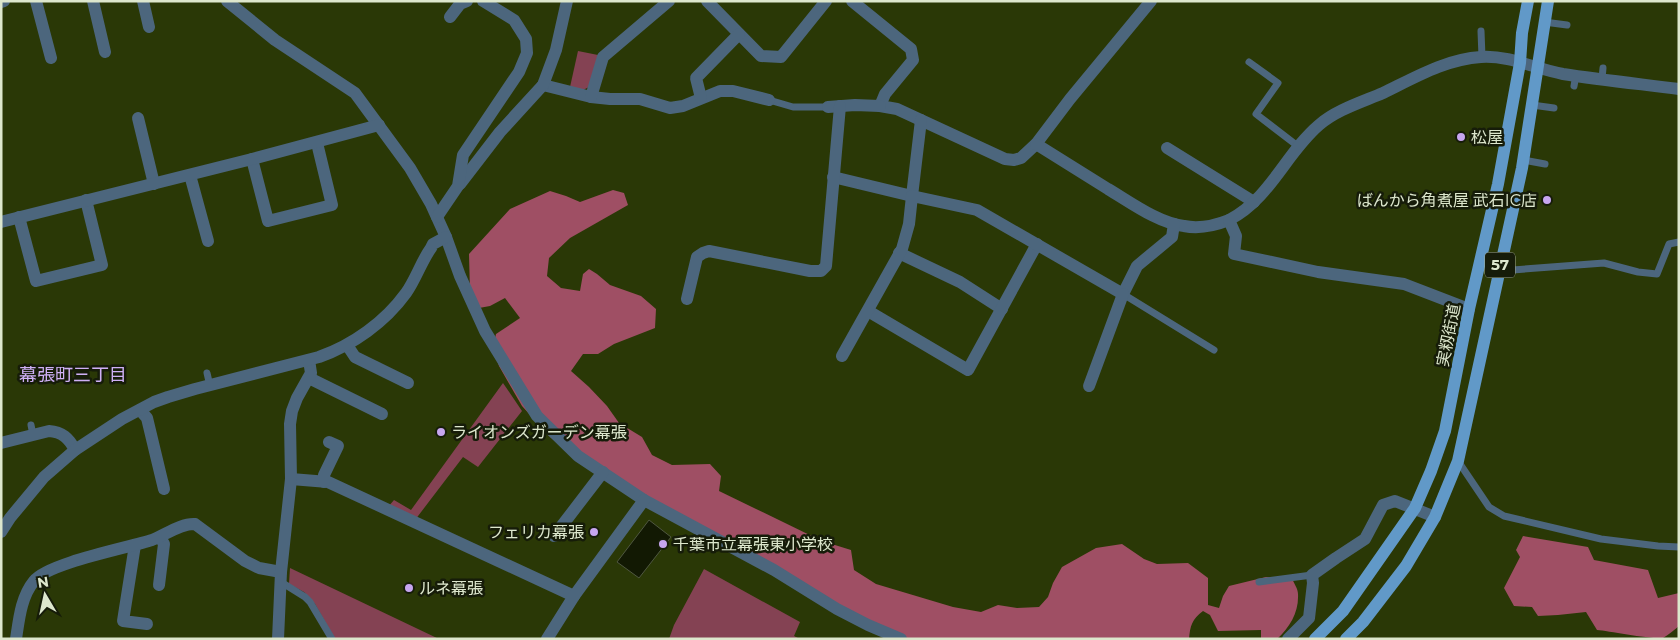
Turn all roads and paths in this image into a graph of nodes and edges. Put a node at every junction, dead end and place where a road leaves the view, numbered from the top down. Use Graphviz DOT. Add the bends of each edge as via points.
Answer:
graph roads {
  1 [pos="36,1"];
  2 [pos="93,1"];
  3 [pos="142,1"];
  4 [pos="227,1"];
  5 [pos="467,1"];
  6 [pos="483,1"];
  7 [pos="567,1"];
  8 [pos="669,1"];
  9 [pos="706,1"];
  10 [pos="826,1"];
  11 [pos="852,1"];
  12 [pos="1151,1"];
  13 [pos="1528,1"];
  14 [pos="1548,1"];
  15 [pos="450,16"];
  16 [pos="1544,22"];
  17 [pos="1567,25"];
  18 [pos="149,27"];
  19 [pos="1481,30"];
  20 [pos="739,34"];
  21 [pos="105,52"];
  22 [pos="1482,57"];
  23 [pos="51,58"];
  24 [pos="1249,62"];
  25 [pos="1520,63"];
  26 [pos="1537,68"];
  27 [pos="543,85"];
  28 [pos="1679,89"];
  29 [pos="591,96"];
  30 [pos="701,98"];
  31 [pos="768,100"];
  32 [pos="1532,104"];
  33 [pos="834,106"];
  34 [pos="880,106"];
  35 [pos="1554,108"];
  36 [pos="138,118"];
  37 [pos="921,120"];
  38 [pos="379,125"];
  39 [pos="317,143"];
  40 [pos="1036,144"];
  41 [pos="1299,147"];
  42 [pos="1167,148"];
  43 [pos="252,159"];
  44 [pos="1523,160"];
  45 [pos="1546,164"];
  46 [pos="190,175"];
  47 [pos="833,177"];
  48 [pos="154,184"];
  49 [pos="458,186"];
  50 [pos="912,196"];
  51 [pos="86,200"];
  52 [pos="1254,202"];
  53 [pos="19,217"];
  54 [pos="437,217"];
  55 [pos="1229,220"];
  56 [pos="1,222"];
  57 [pos="1174,224"];
  58 [pos="446,237"];
  59 [pos="208,241"];
  60 [pos="1679,242"];
  61 [pos="1037,244"];
  62 [pos="900,253"];
  63 [pos="1499,271"];
  64 [pos="1123,294"];
  65 [pos="687,299"];
  66 [pos="1002,309"];
  67 [pos="1469,309"];
  68 [pos="868,311"];
  69 [pos="347,345"];
  70 [pos="1214,350"];
  71 [pos="842,356"];
  72 [pos="309,360"];
  73 [pos="309,378"];
  74 [pos="408,383"];
  75 [pos="1089,386"];
  76 [pos="140,410"];
  77 [pos="382,414"];
  78 [pos="329,442"];
  79 [pos="1,443"];
  80 [pos="75,450"];
  81 [pos="1458,461"];
  82 [pos="603,472"];
  83 [pos="291,479"];
  84 [pos="159,483"];
  85 [pos="324,486"];
  86 [pos="644,500"];
  87 [pos="1416,508"];
  88 [pos="1435,517"];
  89 [pos="1,532"];
  90 [pos="554,536"];
  91 [pos="160,537"];
  92 [pos="135,546"];
  93 [pos="1679,547"];
  94 [pos="1312,575"];
  95 [pos="281,577"];
  96 [pos="1259,582"];
  97 [pos="159,586"];
  98 [pos="574,596"];
  99 [pos="147,624"];
  100 [pos="548,638"];
  101 [pos="16,639"];
  102 [pos="278,639"];
  103 [pos="332,639"];
  104 [pos="901,639"];
  105 [pos="1288,639"];
  106 [pos="1315,639"];
  107 [pos="1346,639"];
  1 -- 23 [label="street"];
  2 -- 21 [label="street"];
  3 -- 18 [label="street"];
  4 -- 38 [label="street" via="275,40 356,93"];
  5 -- 15 [label="street"];
  6 -- 49 [label="street" via="514,20 526,38 527,53 519,72 463,155"];
  7 -- 27 [label="street" via="556,50"];
  8 -- 29 [label="street" via="602,57"];
  9 -- 20 [label="street"];
  10 -- 20 [label="street" via="781,57 761,56"];
  11 -- 34 [label="street" via="911,49 913,60 885,94"];
  12 -- 40 [label="street"];
  13 -- 25 [label="main road, 実籾街道 / 57"];
  14 -- 16 [label="main road, 57"];
  16 -- 17 [label="lane"];
  16 -- 26 [label="main road, 57"];
  19 -- 22 [label="lane"];
  20 -- 30 [label="street" via="696,78"];
  22 -- 25 [label="street"];
  22 -- 41 [label="street" via="1442,65 1328,117"];
  24 -- 41 [label="lane" via="1278,83 1256,114"];
  25 -- 26 [label="street"];
  25 -- 67 [label="main road, 実籾街道 / 57" via="1498,184"];
  26 -- 28 [label="street" via="1575,80 1602,73"];
  26 -- 32 [label="main road, 57"];
  27 -- 29 [label="street"];
  27 -- 49 [label="street" via="500,132"];
  29 -- 30 [label="street" via="640,99 670,108"];
  30 -- 31 [label="street" via="720,91 733,91"];
  31 -- 33 [label="lane" via="793,107"];
  32 -- 35 [label="lane"];
  32 -- 44 [label="main road, 57"];
  33 -- 34 [label="street"];
  33 -- 47 [label="street"];
  34 -- 37 [label="street" via="897,109"];
  36 -- 48 [label="street"];
  37 -- 40 [label="street" via="1005,159 1021,158"];
  37 -- 50 [label="street"];
  38 -- 39 [label="street"];
  38 -- 54 [label="street" via="410,168"];
  39 -- 43 [label="street"];
  39 -- 43 [label="street" via="332,205 268,221"];
  40 -- 57 [label="street" via="1134,205"];
  41 -- 52 [label="street"];
  42 -- 52 [label="street"];
  43 -- 46 [label="street"];
  44 -- 45 [label="lane"];
  44 -- 63 [label="main road, 57"];
  46 -- 48 [label="street"];
  46 -- 59 [label="street"];
  47 -- 50 [label="street"];
  47 -- 65 [label="street" via="826,266 821,271 709,251 697,257"];
  48 -- 51 [label="street"];
  49 -- 54 [label="street"];
  50 -- 61 [label="street" via="978,210"];
  50 -- 62 [label="street" via="909,224"];
  51 -- 53 [label="street"];
  51 -- 53 [label="street" via="102,264 92,267 36,281"];
  52 -- 55 [label="street"];
  53 -- 56 [label="street"];
  54 -- 58 [label="street"];
  55 -- 57 [label="street" via="1203,227"];
  55 -- 67 [label="street" via="1236,236 1234,254 1318,272 1404,284"];
  57 -- 64 [label="street" via="1172,237 1137,266"];
  58 -- 69 [label="street" via="433,244 410,287 397,303 375,325"];
  58 -- 82 [label="street" via="485,332 537,416 578,456"];
  60 -- 63 [label="lane" via="1668,244 1657,274 1604,263"];
  61 -- 64 [label="street"];
  61 -- 66 [label="street"];
  62 -- 66 [label="street" via="960,282"];
  62 -- 68 [label="street"];
  63 -- 81 [label="main road, 57"];
  64 -- 70 [label="lane"];
  64 -- 75 [label="street"];
  66 -- 68 [label="street" via="968,370"];
  67 -- 87 [label="main road, 実籾街道 / 57" via="1445,431"];
  68 -- 71 [label="street"];
  69 -- 72 [label="street"];
  69 -- 74 [label="street" via="356,357"];
  72 -- 73 [label="street" via="312,369"];
  72 -- 76 [label="street" via="208,379"];
  73 -- 77 [label="street"];
  73 -- 83 [label="street" via="292,411"];
  76 -- 80 [label="street"];
  76 -- 84 [label="street" via="146,418"];
  78 -- 85 [label="street" via="338,446 324,476"];
  79 -- 80 [label="street" via="32,430 49,430 59,432"];
  80 -- 89 [label="street" via="36,486"];
  81 -- 88 [label="main road, 57"];
  81 -- 93 [label="lane" via="1489,507 1504,516 1601,539"];
  82 -- 86 [label="street"];
  82 -- 90 [label="street"];
  83 -- 85 [label="street"];
  83 -- 95 [label="street"];
  85 -- 98 [label="street" via="328,482 498,566"];
  86 -- 98 [label="street"];
  86 -- 104 [label="street" via="774,570 837,609"];
  87 -- 88 [label="street"];
  87 -- 94 [label="street" via="1395,500 1383,505 1365,539"];
  87 -- 106 [label="main road, 実籾街道 / 57" via="1343,611"];
  88 -- 107 [label="main road, 57" via="1406,566"];
  91 -- 92 [label="street"];
  91 -- 95 [label="street" via="189,523 195,524 246,564"];
  91 -- 97 [label="street" via="164,544"];
  92 -- 99 [label="street" via="124,621"];
  92 -- 101 [label="street" via="80,559 34,580 22,606"];
  94 -- 96 [label="lane"];
  94 -- 105 [label="street" via="1309,618"];
  95 -- 102 [label="street"];
  95 -- 103 [label="lane" via="310,602"];
  98 -- 100 [label="street"];
}
